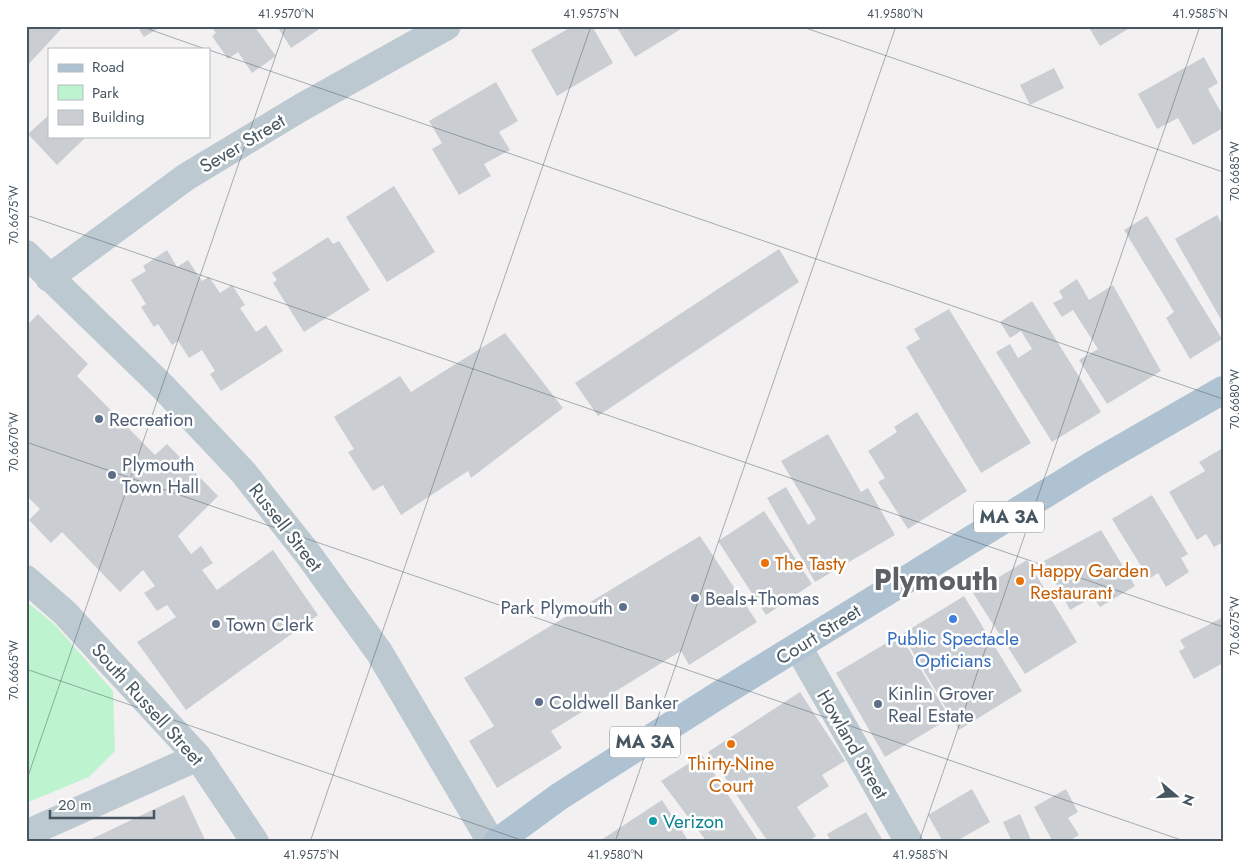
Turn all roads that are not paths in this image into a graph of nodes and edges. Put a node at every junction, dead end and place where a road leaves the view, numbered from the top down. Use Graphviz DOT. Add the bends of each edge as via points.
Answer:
graph roads {
  1 [pos="447,26"];
  2 [pos="26,254"];
  3 [pos="49,278"];
  4 [pos="1223,390"];
  5 [pos="26,579"];
  6 [pos="798,647"];
  7 [pos="198,757"];
  8 [pos="26,834"];
  9 [pos="255,842"];
  10 [pos="491,842"];
  11 [pos="497,842"];
  12 [pos="909,842"];
  1 -- 3 [label="street, Sever Street" via="302,107 186,177"];
  2 -- 3 [label="street, Russell Street"];
  3 -- 10 [label="street, Russell Street" via="163,388 243,472 308,554 379,652"];
  4 -- 6 [label="main road, Court Street / MA 3A" via="1094,464"];
  5 -- 7 [label="street, South Russell Street" via="65,613"];
  6 -- 11 [label="main road, Court Street / MA 3A" via="560,796"];
  6 -- 12 [label="street, Howland Street"];
  7 -- 8 [label="street"];
  7 -- 9 [label="street, South Russell Street"];
}
